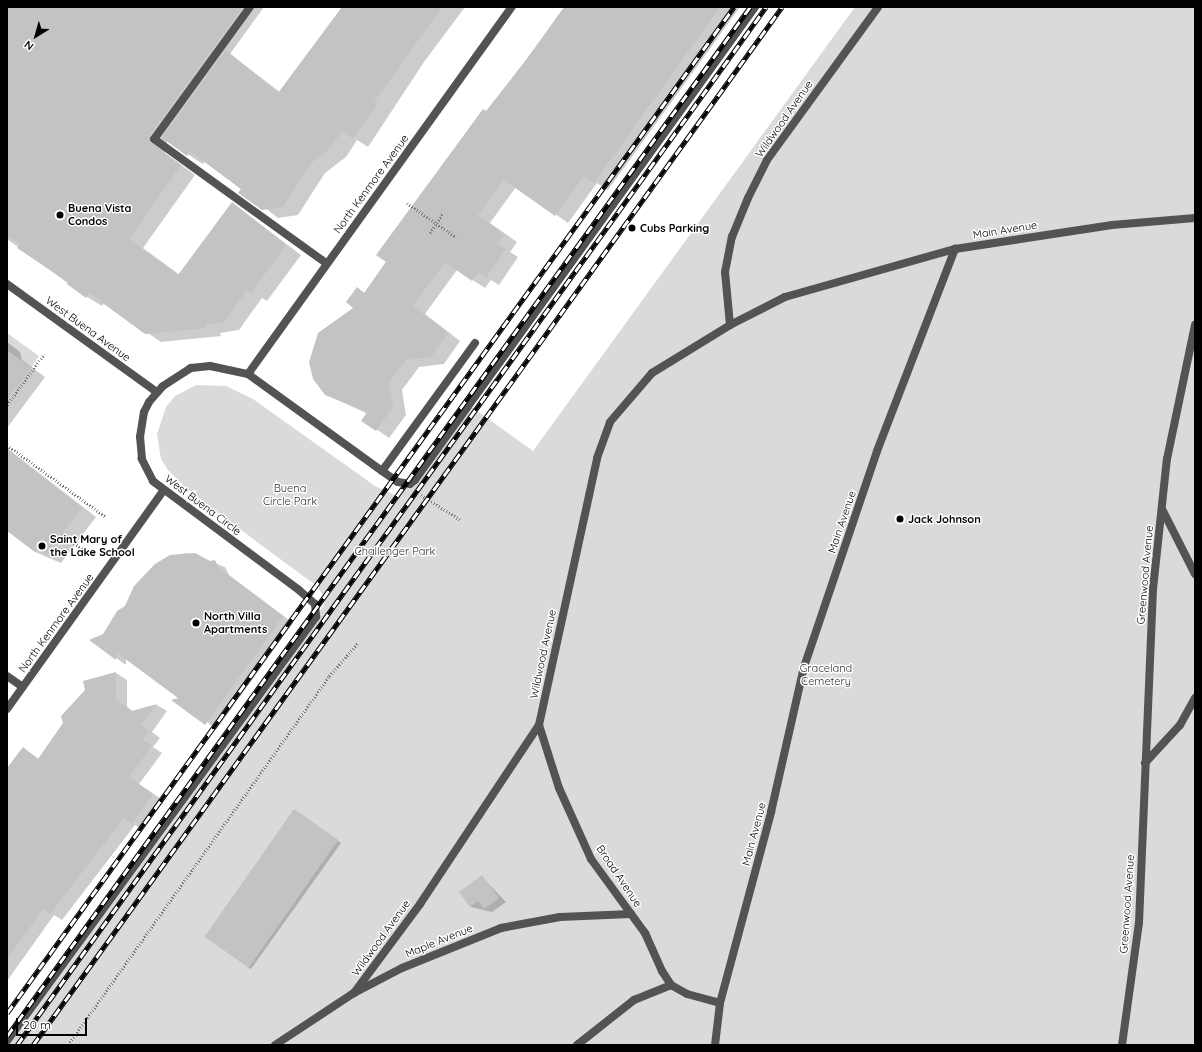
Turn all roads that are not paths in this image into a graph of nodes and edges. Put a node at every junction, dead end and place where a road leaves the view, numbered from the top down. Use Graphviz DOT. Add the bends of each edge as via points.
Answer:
graph roads {
  1 [pos="250,7"];
  2 [pos="512,7"];
  3 [pos="756,7"];
  4 [pos="878,7"];
  5 [pos="1195,218"];
  6 [pos="955,248"];
  7 [pos="327,264"];
  8 [pos="7,284"];
  9 [pos="730,325"];
  10 [pos="1195,325"];
  11 [pos="475,343"];
  12 [pos="248,374"];
  13 [pos="157,392"];
  14 [pos="382,471"];
  15 [pos="163,491"];
  16 [pos="1162,509"];
  17 [pos="1195,574"];
  18 [pos="7,676"];
  19 [pos="23,687"];
  20 [pos="1195,698"];
  21 [pos="7,709"];
  22 [pos="539,725"];
  23 [pos="1145,763"];
  24 [pos="631,914"];
  25 [pos="671,985"];
  26 [pos="354,993"];
  27 [pos="720,1003"];
  28 [pos="7,1041"];
  29 [pos="275,1045"];
  30 [pos="577,1045"];
  31 [pos="715,1045"];
  32 [pos="1122,1045"];
  1 -- 7 [label="street" via="154,139"];
  2 -- 7 [label="street, North Kenmore Avenue"];
  3 -- 14 [label="street, West Buena Circle" via="414,480 403,484"];
  4 -- 9 [label="street, Wildwood Avenue" via="767,160 748,198 732,237 725,272"];
  5 -- 6 [label="street, Main Avenue" via="1112,225"];
  6 -- 9 [label="street, Wildwood Avenue" via="785,297"];
  6 -- 27 [label="street, Main Avenue" via="877,451 804,667 772,812"];
  7 -- 12 [label="street, North Kenmore Avenue"];
  8 -- 13 [label="street, West Buena Avenue"];
  9 -- 22 [label="street, Wildwood Avenue" via="652,373 610,422 597,458"];
  10 -- 16 [label="street, Greenwood Avenue" via="1167,459"];
  11 -- 14 [label="street"];
  12 -- 13 [label="street, West Buena Circle" via="210,366 191,368 177,374"];
  12 -- 14 [label="street, West Buena Circle"];
  13 -- 15 [label="street, West Buena Circle" via="144,412 140,437 145,469"];
  15 -- 19 [label="street, North Kenmore Avenue"];
  15 -- 28 [label="street, West Buena Circle" via="299,590 315,604 316,617"];
  16 -- 17 [label="street, Greenwood Avenue"];
  16 -- 23 [label="street, Greenwood Avenue" via="1153,589"];
  18 -- 19 [label="street"];
  19 -- 21 [label="street, North Kenmore Avenue"];
  20 -- 23 [label="street" via="1180,725"];
  22 -- 24 [label="street, Broad Avenue" via="559,788 591,859"];
  22 -- 26 [label="street, Wildwood Avenue" via="420,904"];
  23 -- 32 [label="street, Greenwood Avenue" via="1139,923"];
  24 -- 25 [label="street, Broad Avenue" via="655,948"];
  24 -- 26 [label="street, Maple Avenue" via="560,917 501,928 402,968"];
  25 -- 27 [label="street" via="686,994"];
  25 -- 30 [label="street" via="634,1000"];
  26 -- 29 [label="street, Maple Avenue"];
  27 -- 31 [label="street, Main Avenue"];
}
